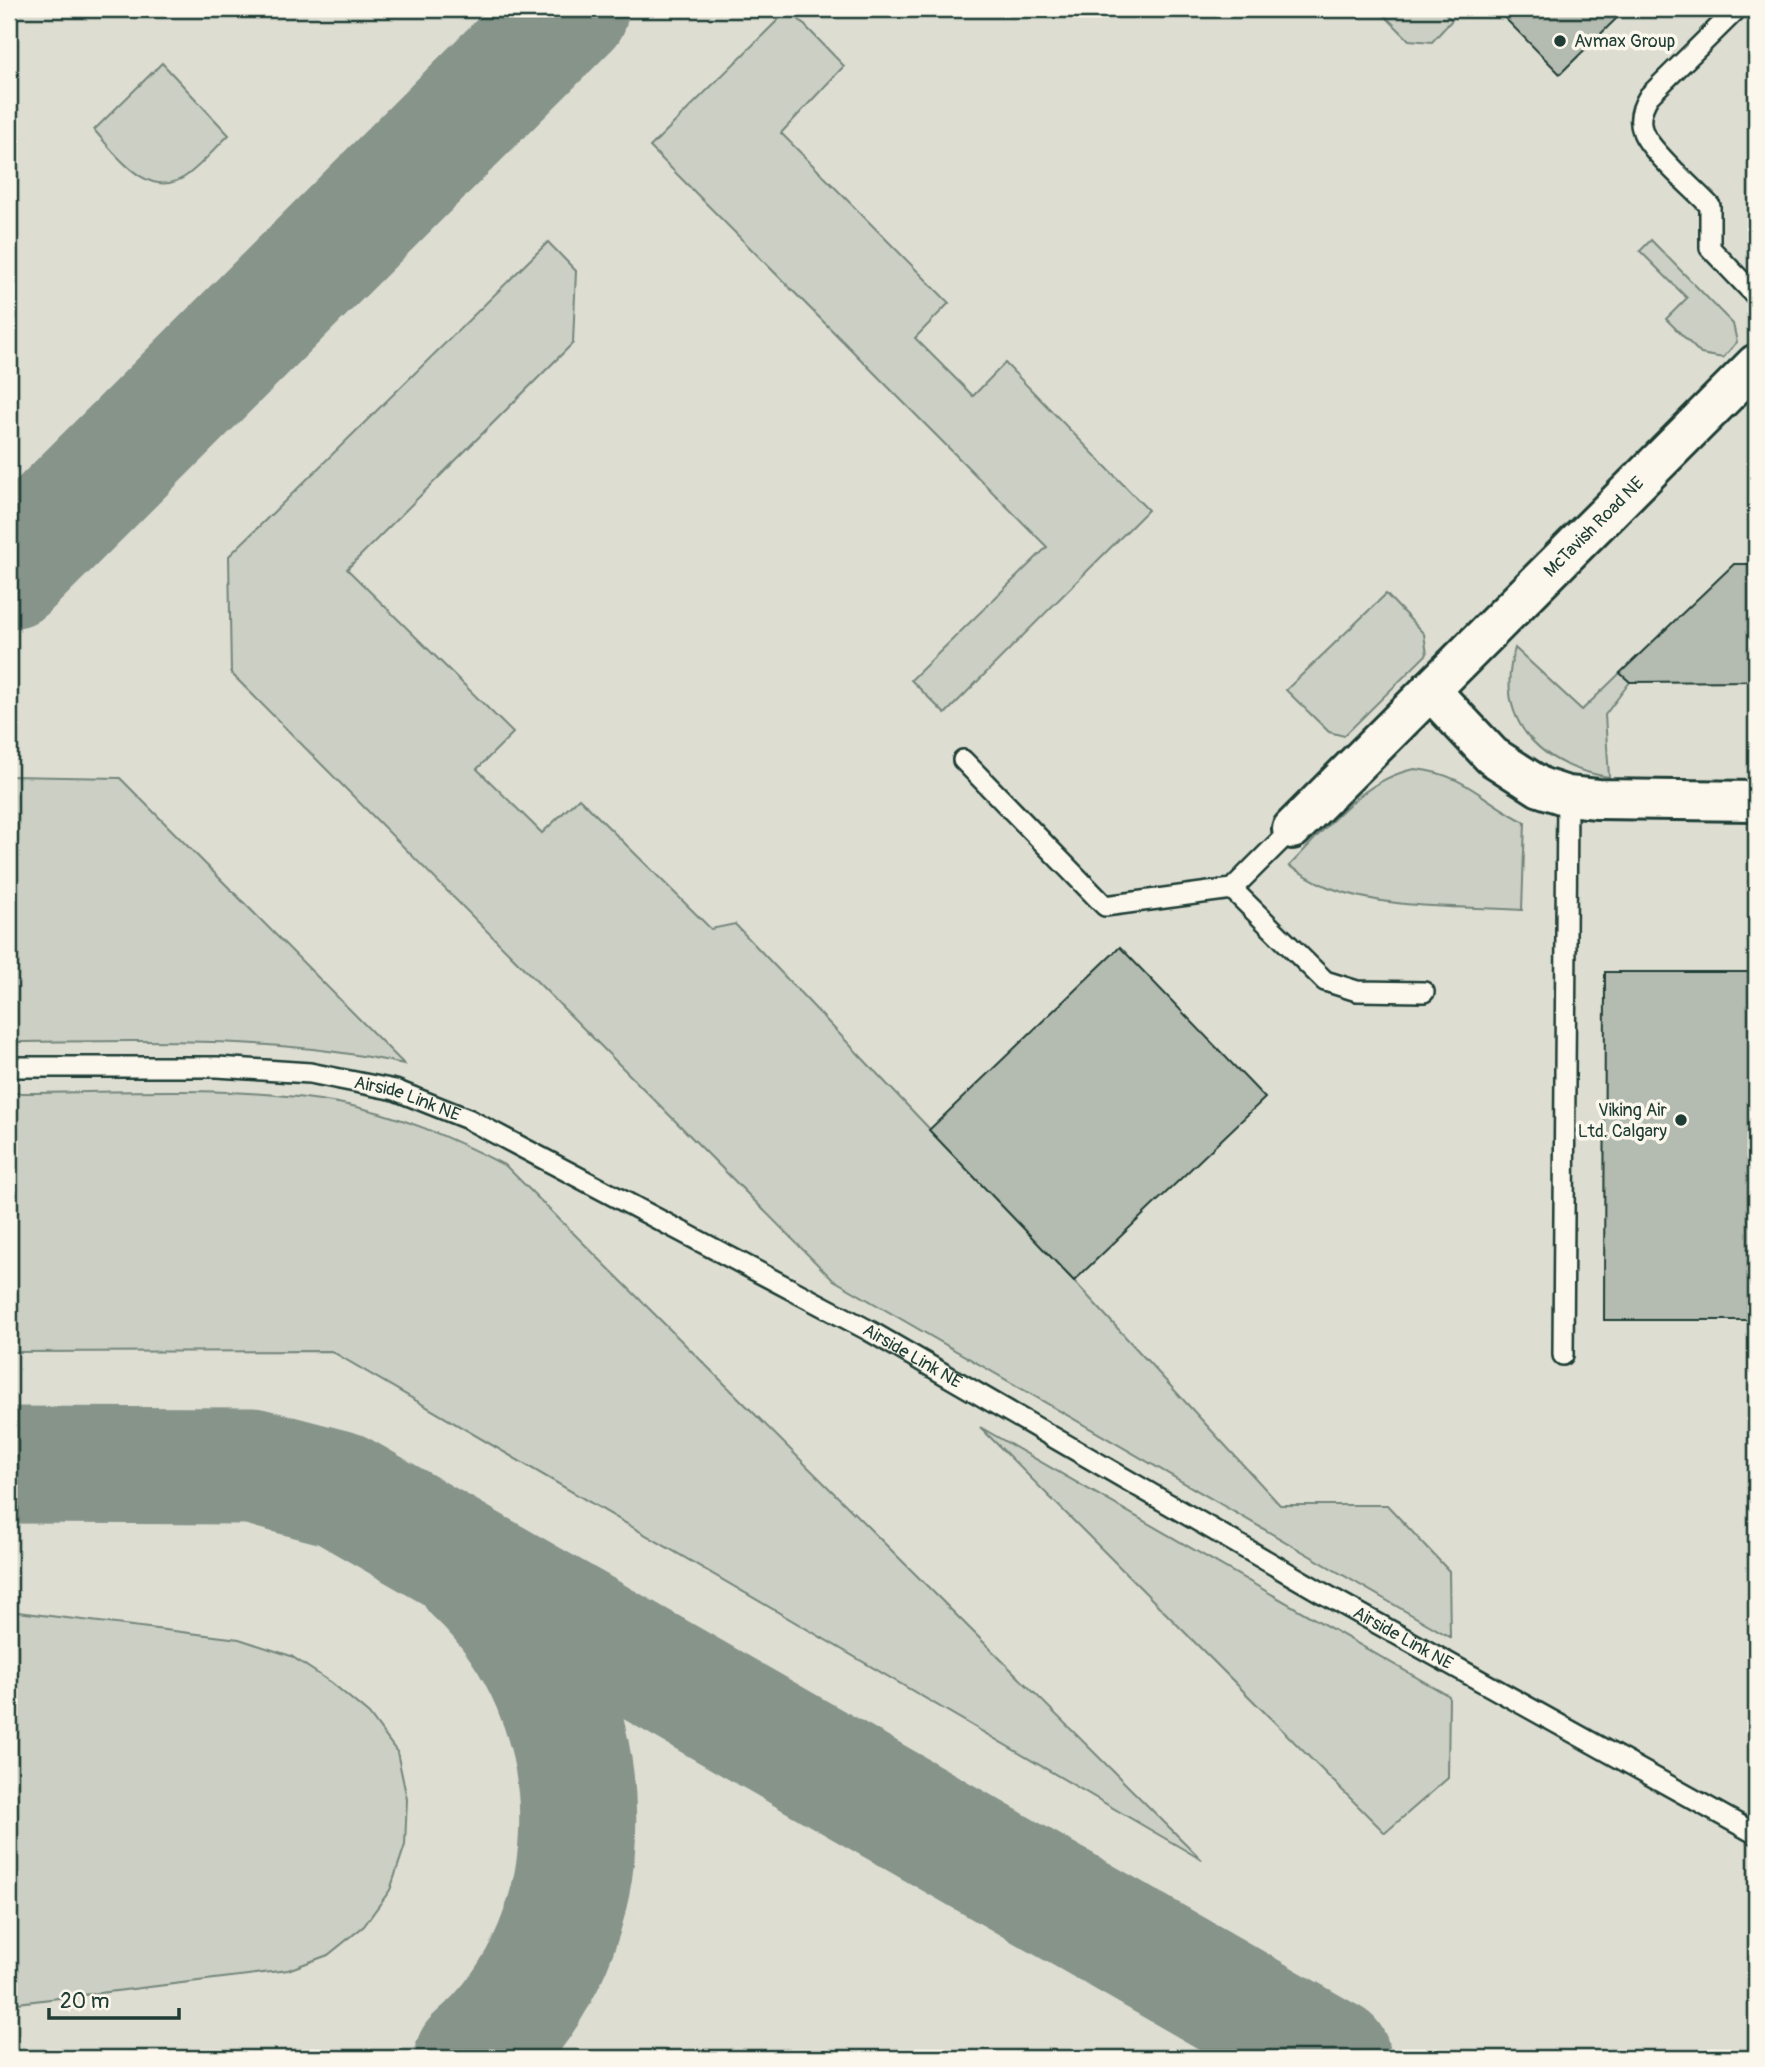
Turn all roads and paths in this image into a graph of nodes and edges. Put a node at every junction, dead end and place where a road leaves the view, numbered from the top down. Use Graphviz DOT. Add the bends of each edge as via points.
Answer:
graph roads {
  1 [pos="1737,9"];
  2 [pos="1756,296"];
  3 [pos="1756,364"];
  4 [pos="1430,690"];
  5 [pos="963,760"];
  6 [pos="1567,796"];
  7 [pos="1756,801"];
  8 [pos="1292,830"];
  9 [pos="1232,889"];
  10 [pos="1424,992"];
  11 [pos="9,1067"];
  12 [pos="1563,1354"];
  13 [pos="1756,1834"];
  1 -- 2 [label="lane" via="1649,96 1641,123 1648,141 1710,206 1710,248"];
  3 -- 4 [label="street, McTavish Road NE"];
  4 -- 6 [label="street" via="1492,756 1540,787"];
  4 -- 8 [label="street, McTavish Road NE"];
  5 -- 9 [label="lane" via="1105,906"];
  6 -- 7 [label="street"];
  6 -- 12 [label="lane"];
  8 -- 9 [label="lane"];
  9 -- 10 [label="lane" via="1325,981 1357,990"];
  11 -- 13 [label="lane, Airside Link NE" via="217,1066 310,1073 395,1090 468,1119 868,1330 1319,1591"];
}
